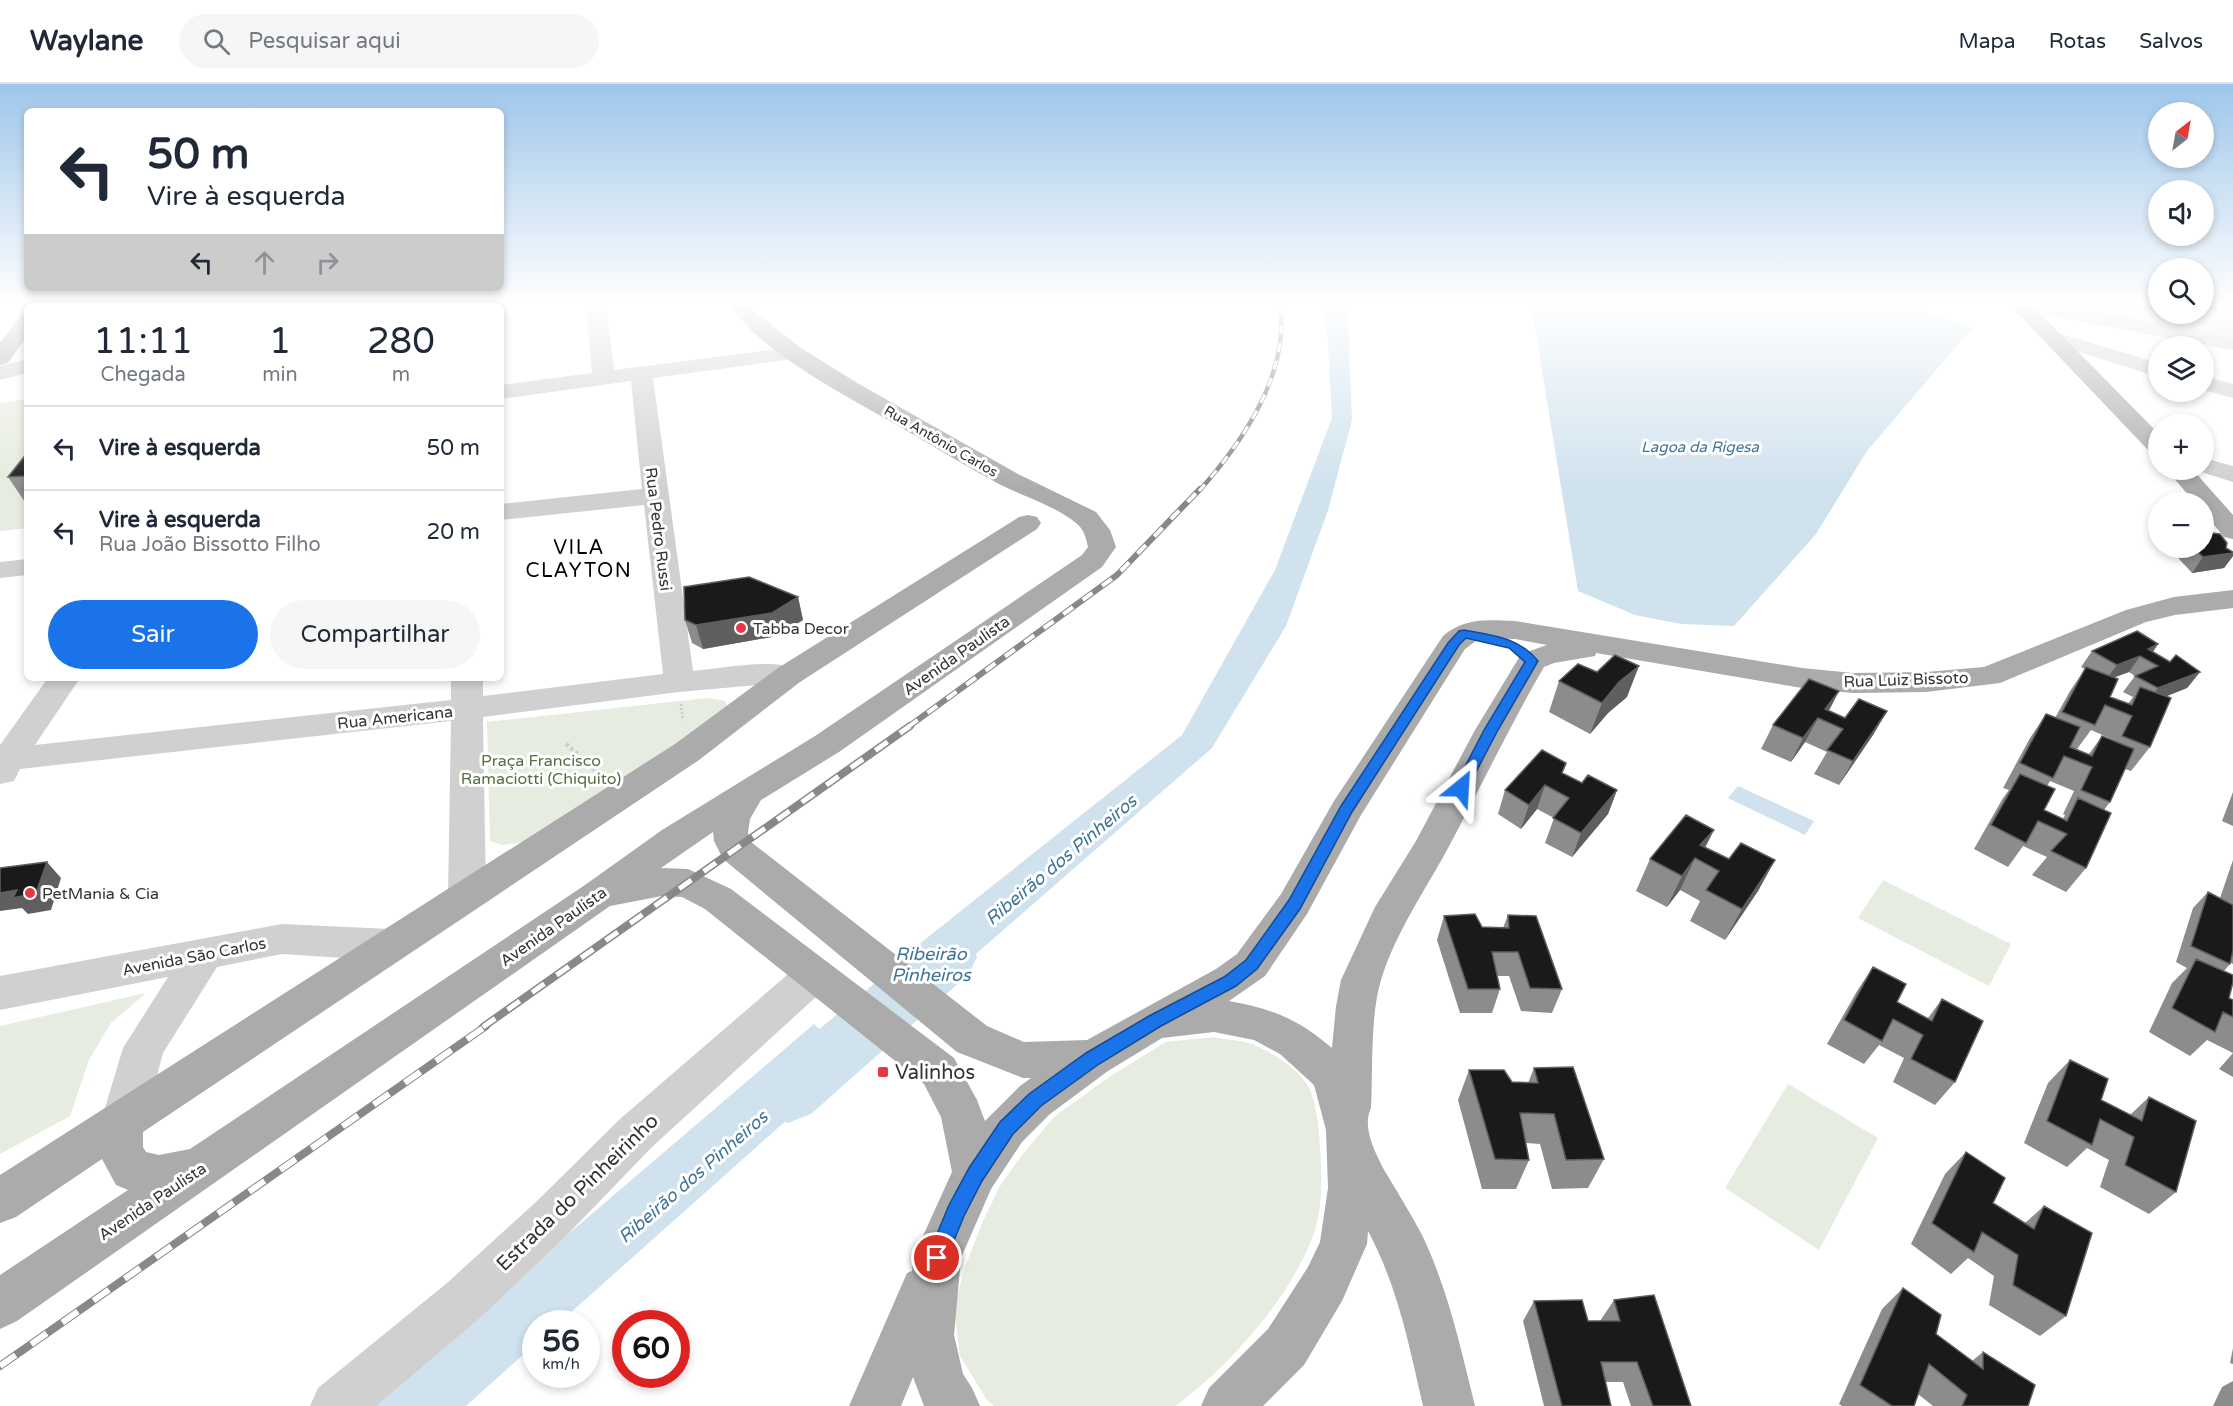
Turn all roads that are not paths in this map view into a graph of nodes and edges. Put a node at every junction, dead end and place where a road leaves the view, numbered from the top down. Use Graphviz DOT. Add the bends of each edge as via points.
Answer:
graph roads {
  1 [pos="602,365"];
  2 [pos="712,365"];
  3 [pos="812,365"];
  4 [pos="2079,365"];
  5 [pos="24,367"];
  6 [pos="0,373"];
  7 [pos="641,375"];
  8 [pos="604,379"];
  9 [pos="2214,386"];
  10 [pos="2233,391"];
  11 [pos="504,392"];
  12 [pos="2148,436"];
  13 [pos="2214,468"];
  14 [pos="2233,474"];
  15 [pos="2189,480"];
  16 [pos="654,496"];
  17 [pos="1028,506"];
  18 [pos="504,512"];
  19 [pos="2233,531"];
  20 [pos="24,567"];
  21 [pos="0,570"];
  22 [pos="2233,599"];
  23 [pos="1464,634"];
  24 [pos="1613,646"];
  25 [pos="1532,661"];
  26 [pos="789,675"];
  27 [pos="62,681"];
  28 [pos="679,682"];
  29 [pos="467,693"];
  30 [pos="3,766"];
  31 [pos="749,790"];
  32 [pos="598,895"];
  33 [pos="467,896"];
  34 [pos="390,945"];
  35 [pos="204,955"];
  36 [pos="820,978"];
  37 [pos="0,993"];
  38 [pos="1155,1021"];
  39 [pos="1092,1058"];
  40 [pos="123,1122"];
  41 [pos="1348,1139"];
  42 [pos="200,1167"];
  43 [pos="975,1174"];
  44 [pos="0,1201"];
  45 [pos="937,1258"];
  46 [pos="0,1304"];
  47 [pos="336,1406"];
  48 [pos="874,1406"];
  49 [pos="954,1406"];
  50 [pos="1227,1406"];
  51 [pos="1449,1406"];
  1 -- 8 [label="street"];
  2 -- 7 [label="street"];
  3 -- 17 [label="main road, Rua Antônio Carlos" via="917,428"];
  4 -- 12 [label="main road"];
  5 -- 6 [label="street"];
  7 -- 8 [label="street"];
  7 -- 16 [label="street, Rua Pedro Russi"];
  8 -- 11 [label="street"];
  9 -- 10 [label="street"];
  13 -- 14 [label="street"];
  15 -- 19 [label="main road"];
  16 -- 18 [label="street"];
  16 -- 28 [label="street, Rua Pedro Russi"];
  17 -- 26 [label="main road"];
  17 -- 31 [label="main road, Avenida Paulista" via="1057,525 1079,530 1102,546 1092,561 827,744"];
  20 -- 21 [label="street"];
  22 -- 24 [label="main road, Rua Luiz Bissoto" via="2174,606 2136,616 1989,676 1926,682 1853,683 1802,678"];
  23 -- 24 [label="main road, Rua Luiz Bissoto" via="1484,628 1515,630"];
  23 -- 25 [label="main road" via="1499,640"];
  23 -- 38 [label="main road" via="1454,643 1346,810 1294,904 1251,965 1230,981"];
  24 -- 25 [label="main road" via="1568,650"];
  25 -- 41 [label="main road" via="1394,907 1362,976 1356,1006"];
  26 -- 28 [label="street, Rua Americana"];
  26 -- 33 [label="main road" via="687,752"];
  27 -- 30 [label="street"];
  28 -- 29 [label="street, Rua Americana"];
  29 -- 30 [label="street, Rua Americana"];
  29 -- 33 [label="street"];
  31 -- 32 [label="main road, Avenida Paulista"];
  31 -- 39 [label="main road" via="729,830 736,850 972,1039 1023,1060"];
  32 -- 36 [label="main road" via="662,882 688,883 718,899"];
  32 -- 42 [label="main road, Avenida Paulista"];
  33 -- 34 [label="main road"];
  34 -- 35 [label="street, Avenida São Carlos" via="282,939"];
  34 -- 40 [label="main road"];
  35 -- 37 [label="street, Avenida São Carlos"];
  35 -- 40 [label="street" via="144,1048"];
  36 -- 43 [label="main road" via="939,1071 962,1114"];
  36 -- 47 [label="street, Estrada do Pinheirinho" via="636,1133 464,1300"];
  38 -- 39 [label="main road"];
  38 -- 41 [label="main road" via="1214,1015 1261,1024 1295,1041 1333,1076"];
  39 -- 43 [label="main road" via="1006,1128"];
  40 -- 42 [label="main road" via="119,1143 132,1170 159,1176"];
  40 -- 44 [label="main road"];
  41 -- 50 [label="main road" via="1351,1188 1343,1244 1325,1284 1286,1347"];
  41 -- 51 [label="main road" via="1405,1252 1427,1313"];
  42 -- 46 [label="main road, Avenida Paulista"];
  43 -- 45 [label="main road"];
  45 -- 48 [label="main road"];
  45 -- 49 [label="main road" via="929,1335 940,1385"];
}
